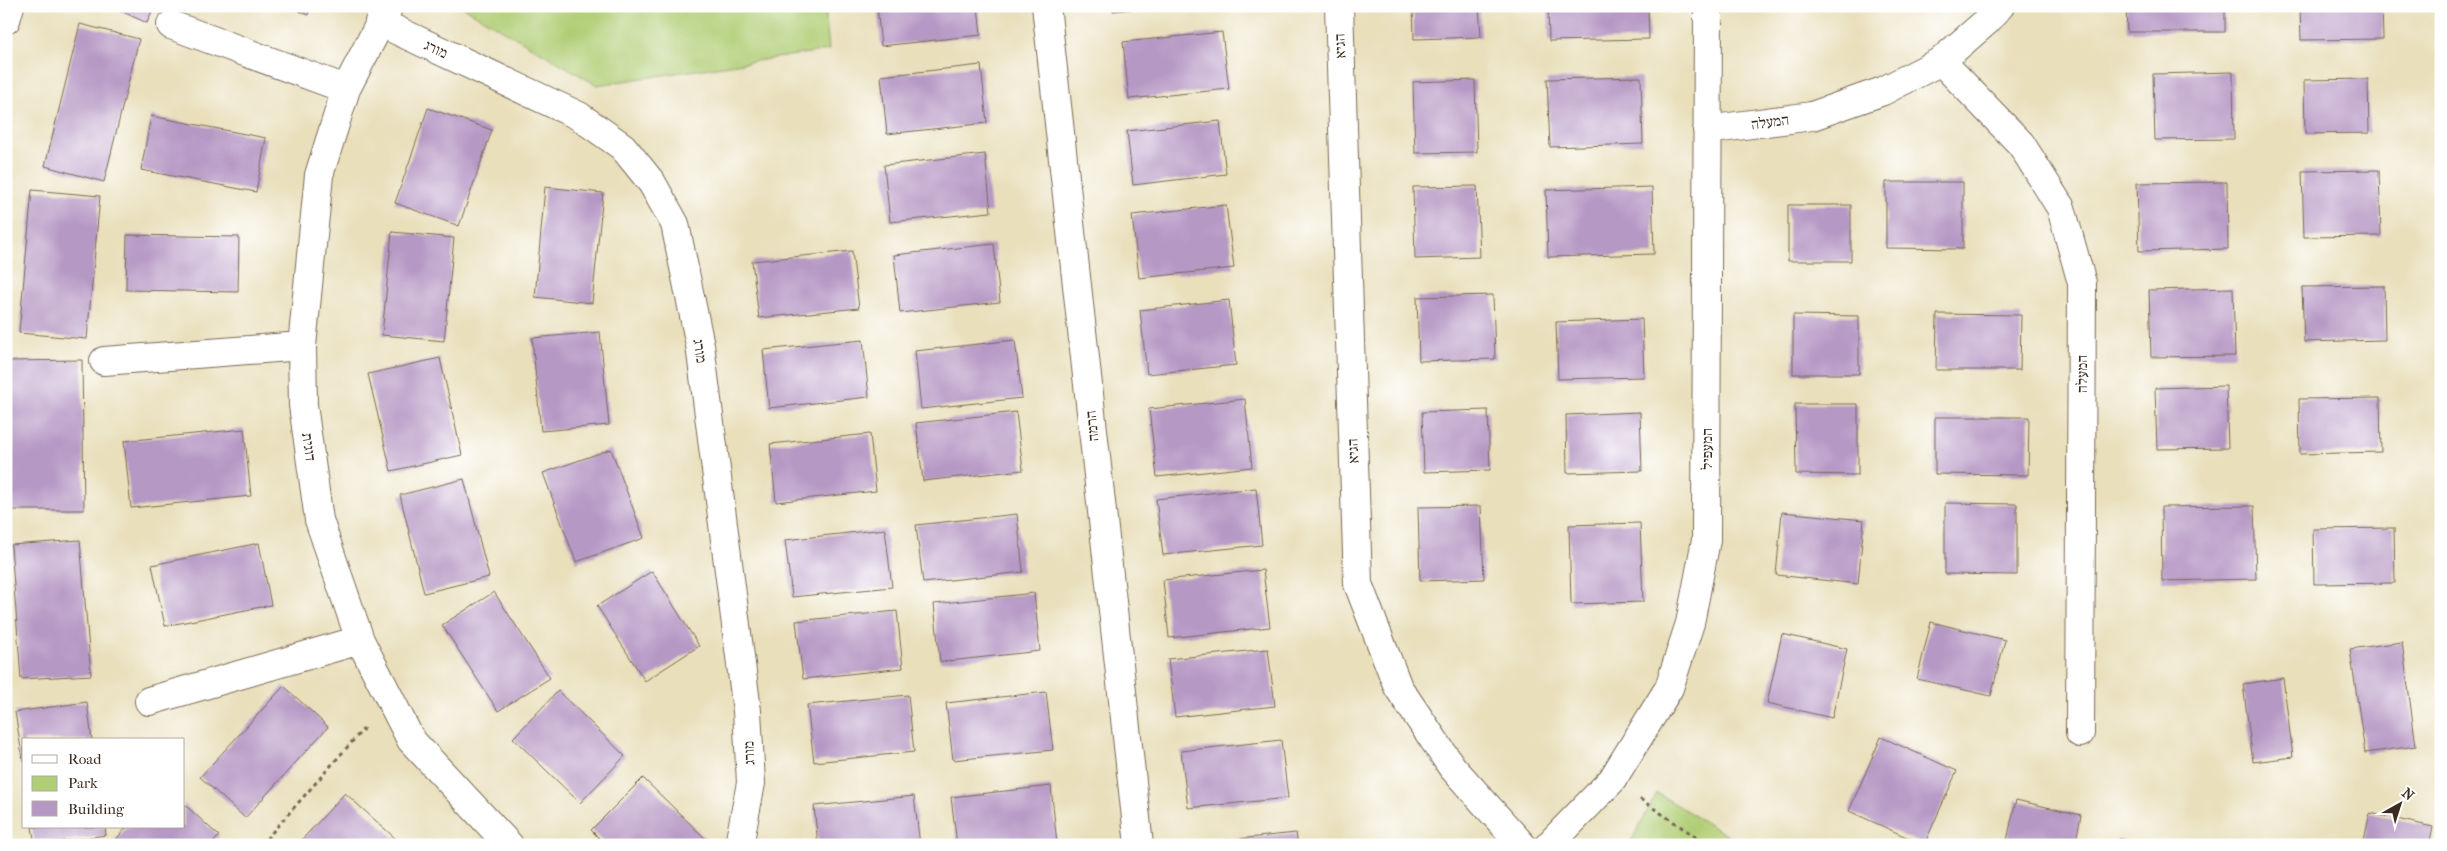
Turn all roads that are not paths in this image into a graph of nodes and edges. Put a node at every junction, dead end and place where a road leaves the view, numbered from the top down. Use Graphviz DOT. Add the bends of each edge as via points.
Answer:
graph roads {
  1 [pos="10,6"];
  2 [pos="1046,6"];
  3 [pos="1339,6"];
  4 [pos="1708,6"];
  5 [pos="2000,6"];
  6 [pos="384,14"];
  7 [pos="6,20"];
  8 [pos="171,25"];
  9 [pos="1941,61"];
  10 [pos="346,89"];
  11 [pos="1708,130"];
  12 [pos="302,346"];
  13 [pos="104,361"];
  14 [pos="360,640"];
  15 [pos="149,701"];
  16 [pos="2080,733"];
  17 [pos="509,845"];
  18 [pos="739,845"];
  19 [pos="1139,845"];
  20 [pos="1522,845"];
  21 [pos="1549,845"];
  1 -- 7 [label="street"];
  2 -- 19 [label="street, הרמה"];
  3 -- 20 [label="street, הגיא" via="1358,584 1398,687 1452,767"];
  4 -- 11 [label="street, המעפיל"];
  5 -- 9 [label="street, המעלה"];
  6 -- 10 [label="street, דוגית"];
  6 -- 18 [label="street, מורג" via="579,116 623,147 652,183 675,224 700,344 747,710 751,783"];
  8 -- 10 [label="street"];
  9 -- 11 [label="street, המעלה" via="1883,91 1812,116"];
  9 -- 16 [label="street, המעלה" via="2021,144 2061,208 2082,283"];
  10 -- 12 [label="street, דוגית" via="319,175"];
  11 -- 21 [label="street, המעפיל" via="1706,540 1690,623 1669,688 1612,780"];
  12 -- 13 [label="street"];
  12 -- 14 [label="street, דוגית" via="303,405 319,520"];
  14 -- 15 [label="street"];
  14 -- 17 [label="street, דוגית" via="411,740"];
}
